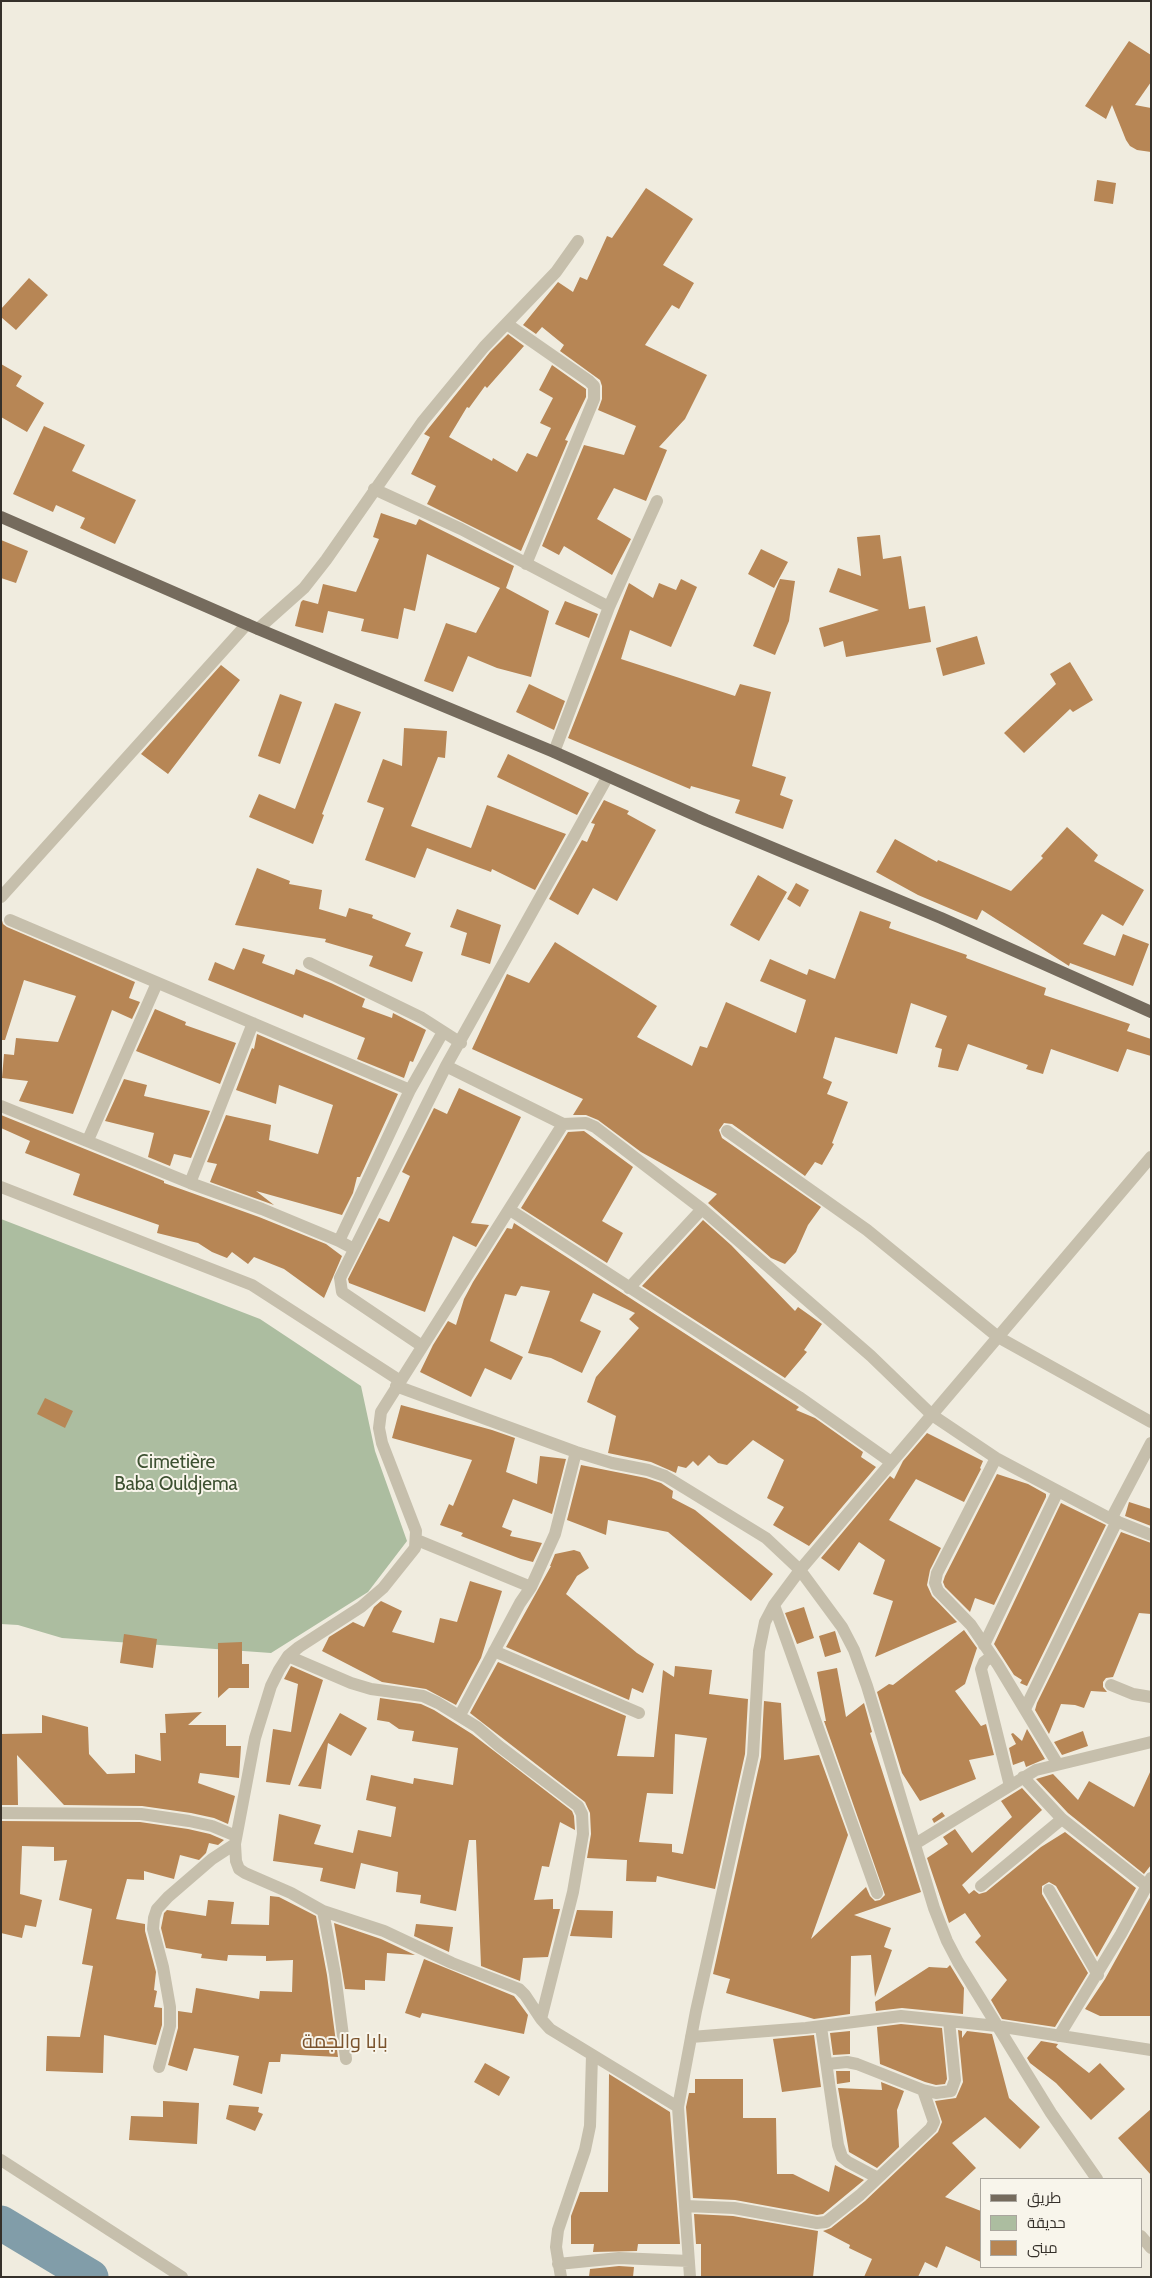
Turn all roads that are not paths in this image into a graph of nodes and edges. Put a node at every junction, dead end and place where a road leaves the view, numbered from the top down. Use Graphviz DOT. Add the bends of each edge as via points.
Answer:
graph roads {
  1 [pos="578,241"];
  2 [pos="506,324"];
  3 [pos="374,489"];
  4 [pos="657,501"];
  5 [pos="1,517"];
  6 [pos="526,564"];
  7 [pos="609,607"];
  8 [pos="252,626"];
  9 [pos="554,752"];
  10 [pos="608,776"];
  11 [pos="1,897"];
  12 [pos="10,920"];
  13 [pos="309,963"];
  14 [pos="157,982"];
  15 [pos="1151,1012"];
  16 [pos="254,1023"];
  17 [pos="443,1032"];
  18 [pos="461,1043"];
  19 [pos="446,1066"];
  20 [pos="410,1090"];
  21 [pos="1,1106"];
  22 [pos="563,1124"];
  23 [pos="727,1130"];
  24 [pos="88,1140"];
  25 [pos="1150,1160"];
  26 [pos="190,1183"];
  27 [pos="1,1187"];
  28 [pos="702,1209"];
  29 [pos="510,1210"];
  30 [pos="339,1241"];
  31 [pos="354,1249"];
  32 [pos="629,1288"];
  33 [pos="998,1337"];
  34 [pos="422,1346"];
  35 [pos="397,1383"];
  36 [pos="932,1415"];
  37 [pos="1151,1422"];
  38 [pos="1151,1444"];
  39 [pos="576,1452"];
  40 [pos="996,1458"];
  41 [pos="891,1462"];
  42 [pos="1058,1491"];
  43 [pos="1114,1520"];
  44 [pos="1151,1535"];
  45 [pos="416,1540"];
  46 [pos="800,1570"];
  47 [pos="531,1587"];
  48 [pos="774,1604"];
  49 [pos="984,1645"];
  50 [pos="494,1651"];
  51 [pos="288,1656"];
  52 [pos="992,1656"];
  53 [pos="1112,1685"];
  54 [pos="1151,1697"];
  55 [pos="1025,1709"];
  56 [pos="639,1713"];
  57 [pos="460,1715"];
  58 [pos="1151,1742"];
  59 [pos="1057,1763"];
  60 [pos="1023,1777"];
  61 [pos="1010,1786"];
  62 [pos="1,1813"];
  63 [pos="1062,1819"];
  64 [pos="235,1840"];
  65 [pos="915,1844"];
  66 [pos="1149,1882"];
  67 [pos="980,1886"];
  68 [pos="1049,1890"];
  69 [pos="877,1893"];
  70 [pos="323,1911"];
  71 [pos="1098,1975"];
  72 [pos="541,2019"];
  73 [pos="949,2021"];
  74 [pos="997,2026"];
  75 [pos="821,2027"];
  76 [pos="1059,2036"];
  77 [pos="691,2037"];
  78 [pos="1151,2050"];
  79 [pos="592,2055"];
  80 [pos="346,2059"];
  81 [pos="827,2064"];
  82 [pos="159,2066"];
  83 [pos="923,2090"];
  84 [pos="678,2107"];
  85 [pos="1,2160"];
  86 [pos="878,2178"];
  87 [pos="1096,2178"];
  88 [pos="684,2206"];
  89 [pos="1142,2237"];
  90 [pos="1151,2248"];
  91 [pos="689,2261"];
  92 [pos="559,2271"];
  93 [pos="182,2277"];
  94 [pos="690,2277"];
  1 -- 2 [label="street" via="556,272"];
  2 -- 3 [label="street" via="423,421"];
  2 -- 6 [label="street" via="594,386 594,399"];
  3 -- 6 [label="street" via="461,529"];
  3 -- 8 [label="street" via="304,588"];
  4 -- 7 [label="street"];
  5 -- 8 [label="main road"];
  6 -- 7 [label="street"];
  7 -- 9 [label="street"];
  8 -- 9 [label="main road"];
  8 -- 11 [label="street"];
  9 -- 10 [label="main road"];
  10 -- 15 [label="main road" via="941,918"];
  10 -- 18 [label="street"];
  12 -- 14 [label="street"];
  13 -- 17 [label="street" via="422,1018"];
  14 -- 16 [label="street"];
  14 -- 24 [label="street"];
  16 -- 20 [label="street"];
  16 -- 26 [label="street"];
  17 -- 18 [label="street"];
  17 -- 20 [label="street"];
  18 -- 19 [label="street"];
  19 -- 22 [label="street"];
  19 -- 31 [label="street"];
  20 -- 30 [label="street"];
  21 -- 24 [label="street"];
  22 -- 28 [label="street" via="586,1123 595,1127"];
  22 -- 29 [label="street"];
  23 -- 33 [label="street" via="867,1230"];
  24 -- 26 [label="street"];
  25 -- 33 [label="street"];
  26 -- 30 [label="street"];
  27 -- 35 [label="street" via="252,1285"];
  28 -- 32 [label="street"];
  28 -- 36 [label="street" via="872,1356"];
  29 -- 32 [label="street"];
  29 -- 34 [label="street"];
  30 -- 31 [label="street"];
  31 -- 34 [label="street" via="340,1278 342,1292"];
  32 -- 41 [label="street" via="800,1397"];
  33 -- 36 [label="street"];
  33 -- 37 [label="street"];
  34 -- 35 [label="street"];
  35 -- 39 [label="street"];
  35 -- 45 [label="street" via="380,1412 380,1428 387,1459 416,1531"];
  36 -- 40 [label="street"];
  36 -- 41 [label="street"];
  38 -- 43 [label="street"];
  39 -- 46 [label="street" via="648,1470 673,1480 766,1538"];
  39 -- 47 [label="street" via="555,1534"];
  40 -- 42 [label="street"];
  40 -- 49 [label="street" via="937,1573 935,1583 938,1591"];
  41 -- 46 [label="street"];
  42 -- 43 [label="street"];
  42 -- 49 [label="street"];
  43 -- 44 [label="street"];
  43 -- 55 [label="street"];
  45 -- 47 [label="street"];
  45 -- 51 [label="street" via="410,1556 383,1588"];
  46 -- 48 [label="street"];
  46 -- 65 [label="street" via="842,1627 854,1650"];
  47 -- 50 [label="street"];
  48 -- 69 [label="street"];
  48 -- 77 [label="street" via="765,1622 759,1651 752,1763"];
  49 -- 52 [label="street"];
  50 -- 56 [label="street"];
  50 -- 57 [label="street"];
  51 -- 57 [label="street" via="371,1689 423,1696"];
  51 -- 64 [label="street" via="271,1686 255,1738"];
  52 -- 55 [label="street"];
  52 -- 61 [label="street" via="981,1669"];
  53 -- 54 [label="street" via="1132,1694"];
  55 -- 59 [label="street"];
  57 -- 72 [label="street" via="574,1802 582,1814 583,1834 573,1892"];
  58 -- 59 [label="street"];
  59 -- 60 [label="street"];
  60 -- 61 [label="street"];
  60 -- 63 [label="street"];
  61 -- 65 [label="street"];
  62 -- 64 [label="street" via="140,1814 212,1826"];
  63 -- 66 [label="street"];
  63 -- 67 [label="street"];
  64 -- 70 [label="street" via="239,1868"];
  64 -- 82 [label="street" via="157,1909 153,1929 164,1967 170,2007 170,2026"];
  65 -- 74 [label="street" via="947,1941"];
  66 -- 71 [label="street"];
  68 -- 71 [label="street"];
  70 -- 72 [label="street" via="384,1931 452,1963 519,1989"];
  70 -- 80 [label="street"];
  71 -- 76 [label="street"];
  72 -- 79 [label="street" via="550,2029"];
  73 -- 74 [label="street"];
  73 -- 75 [label="street" via="901,2016"];
  73 -- 83 [label="street" via="954,2087 946,2093"];
  74 -- 76 [label="street"];
  74 -- 87 [label="street"];
  75 -- 77 [label="street"];
  75 -- 81 [label="street"];
  76 -- 78 [label="street"];
  77 -- 84 [label="street"];
  79 -- 84 [label="street"];
  79 -- 92 [label="street" via="590,2126 558,2230"];
  81 -- 83 [label="street" via="857,2064"];
  81 -- 86 [label="street" via="842,2157"];
  83 -- 86 [label="street" via="934,2122 931,2128"];
  84 -- 88 [label="street"];
  85 -- 93 [label="street"];
  86 -- 88 [label="street" via="826,2222 734,2208"];
  88 -- 91 [label="street"];
  89 -- 90 [label="street"];
  91 -- 92 [label="street" via="619,2258"];
  91 -- 94 [label="street"];
}
